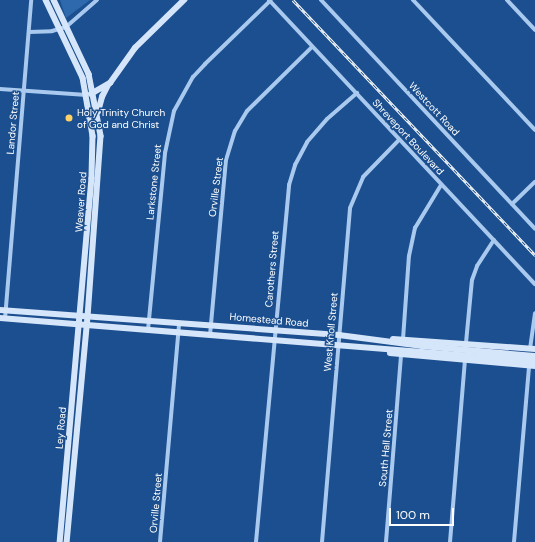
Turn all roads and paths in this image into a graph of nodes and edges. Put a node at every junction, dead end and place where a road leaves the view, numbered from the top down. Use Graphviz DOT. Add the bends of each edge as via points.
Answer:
graph roads {
  1 [pos="46,0"];
  2 [pos="54,0"];
  3 [pos="98,0"];
  4 [pos="184,0"];
  5 [pos="321,0"];
  6 [pos="413,0"];
  7 [pos="507,0"];
  8 [pos="33,1"];
  9 [pos="270,1"];
  10 [pos="66,27"];
  11 [pos="58,30"];
  12 [pos="535,30"];
  13 [pos="29,32"];
  14 [pos="312,47"];
  15 [pos="110,83"];
  16 [pos="0,89"];
  17 [pos="24,91"];
  18 [pos="357,93"];
  19 [pos="90,94"];
  20 [pos="98,115"];
  21 [pos="535,130"];
  22 [pos="399,140"];
  23 [pos="535,182"];
  24 [pos="441,185"];
  25 [pos="90,196"];
  26 [pos="98,198"];
  27 [pos="512,204"];
  28 [pos="535,228"];
  29 [pos="494,240"];
  30 [pos="535,284"];
  31 [pos="3,310"];
  32 [pos="535,313"];
  33 [pos="80,316"];
  34 [pos="88,317"];
  35 [pos="2,319"];
  36 [pos="149,321"];
  37 [pos="179,323"];
  38 [pos="79,325"];
  39 [pos="212,325"];
  40 [pos="88,326"];
  41 [pos="148,330"];
  42 [pos="275,330"];
  43 [pos="178,333"];
  44 [pos="339,335"];
  45 [pos="210,336"];
  46 [pos="403,339"];
  47 [pos="371,340"];
  48 [pos="274,341"];
  49 [pos="466,343"];
  50 [pos="338,346"];
  51 [pos="370,349"];
  52 [pos="532,349"];
  53 [pos="401,355"];
  54 [pos="532,360"];
  55 [pos="465,361"];
  56 [pos="535,366"];
  57 [pos="71,414"];
  58 [pos="79,416"];
  59 [pos="67,465"];
  60 [pos="74,466"];
  61 [pos="62,512"];
  62 [pos="70,512"];
  63 [pos="60,542"];
  64 [pos="67,542"];
  65 [pos="160,542"];
  66 [pos="256,542"];
  67 [pos="322,542"];
  68 [pos="386,542"];
  69 [pos="450,542"];
  70 [pos="514,542"];
  1 -- 11 [label="main road"];
  2 -- 10 [label="main road"];
  3 -- 10 [label="street"];
  4 -- 15 [label="main road" via="134,48"];
  5 -- 27 [label="street, Westcott Road"];
  6 -- 21 [label="street"];
  7 -- 12 [label="street"];
  8 -- 13 [label="street, Landor Street"];
  9 -- 14 [label="street, Shreveport Boulevard"];
  9 -- 36 [label="street, Larkstone Street" via="193,77 174,111 165,153"];
  10 -- 11 [label="street"];
  10 -- 19 [label="main road" via="88,74"];
  11 -- 13 [label="street"];
  11 -- 19 [label="main road"];
  13 -- 17 [label="street, Landor Street"];
  14 -- 18 [label="street, Shreveport Boulevard"];
  14 -- 39 [label="street, Orville Street" via="247,111 235,132 226,160"];
  15 -- 19 [label="main road"];
  15 -- 20 [label="main road" via="102,97"];
  16 -- 17 [label="street"];
  17 -- 19 [label="street"];
  17 -- 31 [label="street, Landor Street"];
  18 -- 22 [label="street, Shreveport Boulevard"];
  18 -- 42 [label="street, Carothers Street" via="327,119 307,142 295,165 286,200"];
  19 -- 20 [label="main road, Weaver Road"];
  19 -- 25 [label="main road, Weaver Road" via="93,136"];
  20 -- 26 [label="main road, Weaver Road"];
  22 -- 24 [label="street, Shreveport Boulevard"];
  22 -- 44 [label="street, West Knoll Street" via="363,178 350,208"];
  23 -- 27 [label="street"];
  24 -- 29 [label="street, Shreveport Boulevard"];
  24 -- 46 [label="street" via="415,228 409,256"];
  25 -- 26 [label="main road"];
  25 -- 33 [label="main road, Weaver Road"];
  26 -- 34 [label="main road, Weaver Road"];
  27 -- 28 [label="street, Westcott Road"];
  29 -- 30 [label="street, Shreveport Boulevard"];
  29 -- 49 [label="street" via="477,266 472,280"];
  31 -- 33 [label="main road, Homestead Road"];
  31 -- 35 [label="street, Landor Street"];
  32 -- 52 [label="street"];
  33 -- 34 [label="main road, Homestead Road"];
  33 -- 38 [label="main road, Ley Road"];
  34 -- 36 [label="main road, Homestead Road"];
  34 -- 40 [label="main road, Ley Road"];
  35 -- 38 [label="main road, Homestead Road"];
  36 -- 37 [label="main road, Homestead Road"];
  36 -- 41 [label="street, Larkstone Street"];
  37 -- 39 [label="main road, Homestead Road"];
  37 -- 43 [label="street, Orville Street"];
  38 -- 40 [label="main road, Homestead Road"];
  38 -- 57 [label="main road, Ley Road"];
  39 -- 42 [label="main road, Homestead Road"];
  39 -- 45 [label="street, Orville Street"];
  40 -- 41 [label="main road, Homestead Road"];
  40 -- 58 [label="main road, Ley Road"];
  41 -- 43 [label="main road, Homestead Road"];
  42 -- 44 [label="main road, Homestead Road"];
  42 -- 48 [label="street, Carothers Street"];
  43 -- 45 [label="main road, Homestead Road"];
  43 -- 65 [label="street, Orville Street"];
  44 -- 47 [label="main road, Homestead Road"];
  44 -- 50 [label="street, West Knoll Street"];
  45 -- 48 [label="main road, Homestead Road"];
  46 -- 47 [label="main road"];
  46 -- 49 [label="main road"];
  47 -- 54 [label="main road, Homestead Road"];
  48 -- 50 [label="main road, Homestead Road"];
  48 -- 66 [label="street, Carothers Street"];
  49 -- 52 [label="main road"];
  50 -- 51 [label="main road, Homestead Road"];
  50 -- 67 [label="street, West Knoll Street"];
  51 -- 53 [label="main road"];
  51 -- 54 [label="main road, Homestead Road"];
  53 -- 55 [label="main road"];
  53 -- 68 [label="street, South Hall Street"];
  54 -- 55 [label="main road"];
  54 -- 56 [label="main road"];
  54 -- 70 [label="street"];
  55 -- 69 [label="street"];
  57 -- 58 [label="main road"];
  57 -- 59 [label="main road, Ley Road"];
  58 -- 60 [label="main road, Ley Road"];
  59 -- 60 [label="main road"];
  59 -- 61 [label="main road, Ley Road"];
  60 -- 62 [label="main road, Ley Road"];
  61 -- 62 [label="main road"];
  61 -- 63 [label="main road, Ley Road"];
  62 -- 64 [label="main road, Ley Road"];
}
